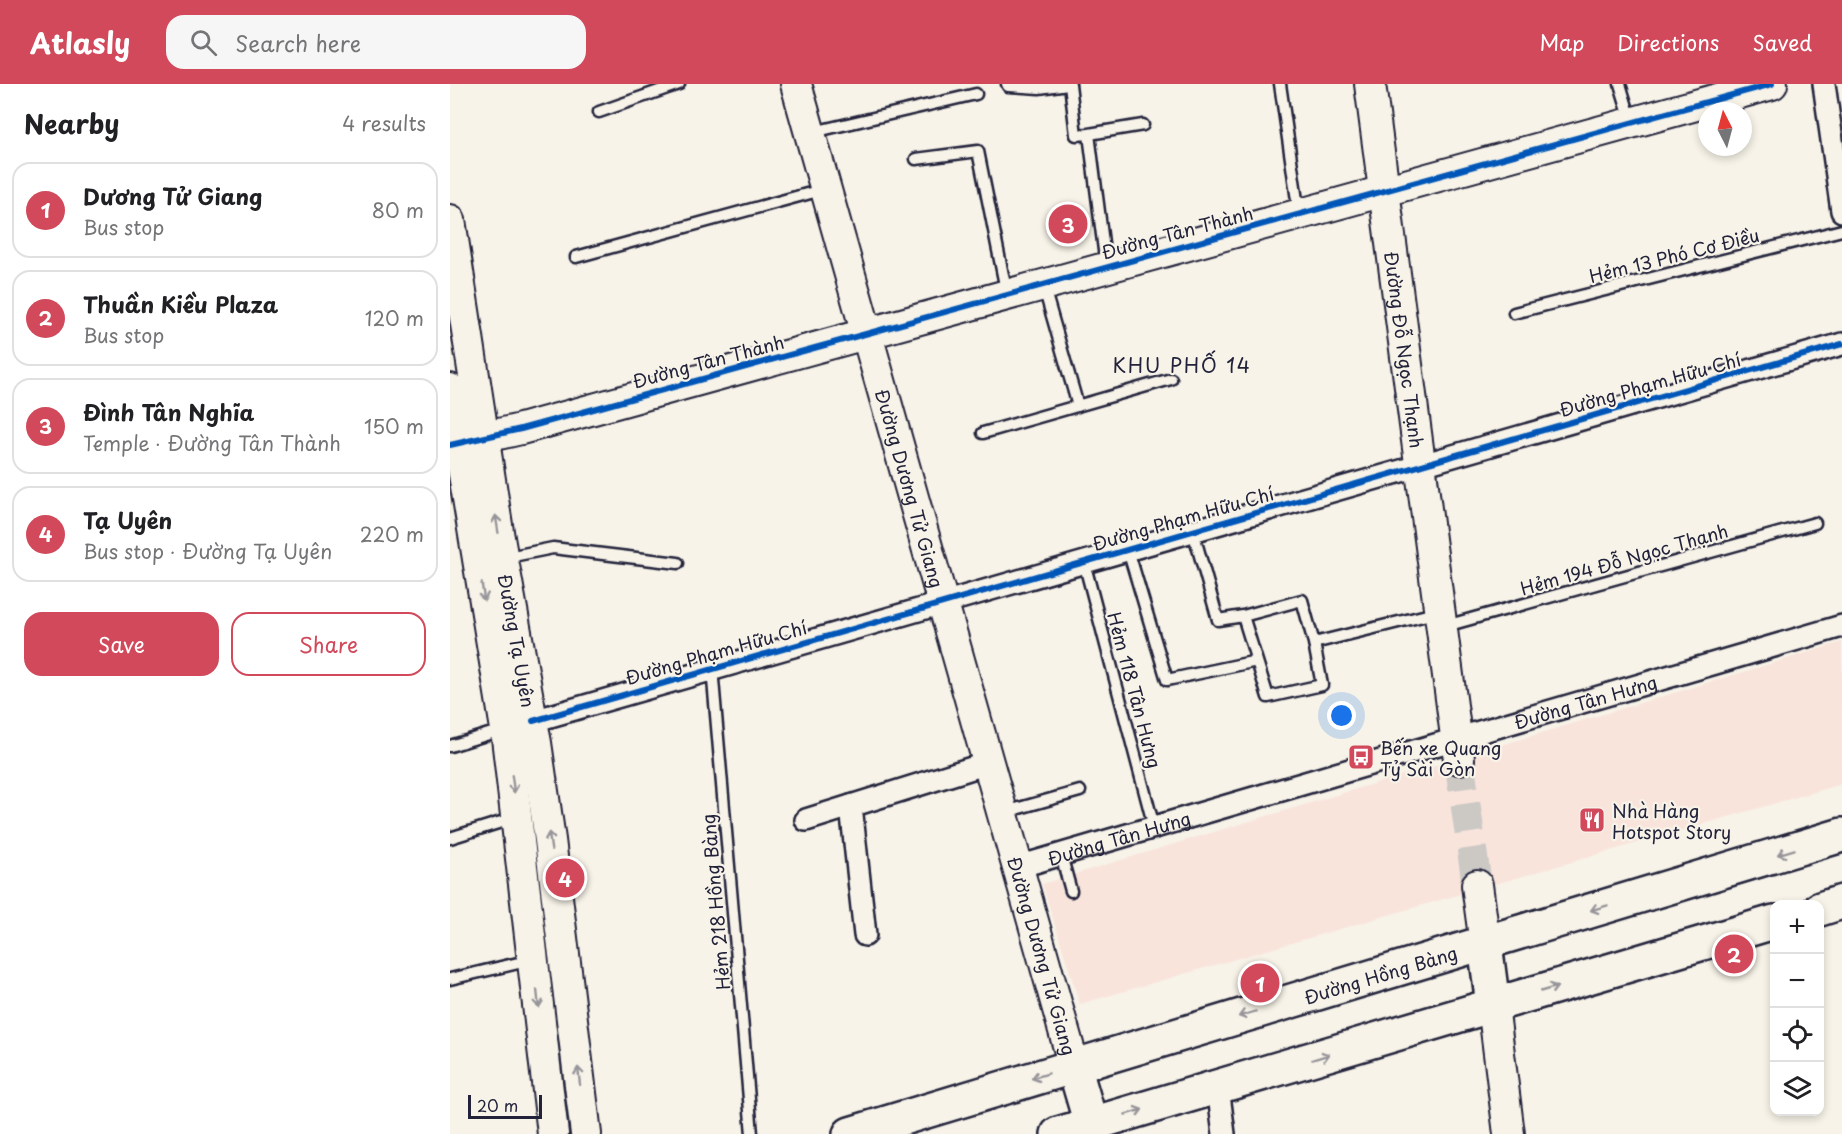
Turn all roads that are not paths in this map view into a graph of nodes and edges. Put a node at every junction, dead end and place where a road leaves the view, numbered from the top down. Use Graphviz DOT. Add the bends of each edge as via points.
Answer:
graph roads {
  1 [pos="679,84"];
  2 [pos="796,84"];
  3 [pos="1007,84"];
  4 [pos="1069,84"];
  5 [pos="1280,84"];
  6 [pos="1370,84"];
  7 [pos="1620,84"];
  8 [pos="1772,84"];
  9 [pos="1824,84"];
  10 [pos="976,94"];
  11 [pos="599,112"];
  12 [pos="1632,123"];
  13 [pos="1143,125"];
  14 [pos="810,132"];
  15 [pos="1089,134"];
  16 [pos="916,159"];
  17 [pos="825,189"];
  18 [pos="1384,191"];
  19 [pos="1842,211"];
  20 [pos="1299,214"];
  21 [pos="450,220"];
  22 [pos="1842,230"];
  23 [pos="576,257"];
  24 [pos="1107,267"];
  25 [pos="1043,285"];
  26 [pos="1007,295"];
  27 [pos="1515,313"];
  28 [pos="866,333"];
  29 [pos="1842,344"];
  30 [pos="1171,379"];
  31 [pos="450,389"];
  32 [pos="1078,406"];
  33 [pos="983,433"];
  34 [pos="464,442"];
  35 [pos="1421,466"];
  36 [pos="1815,523"];
  37 [pos="1193,531"];
  38 [pos="1128,550"];
  39 [pos="503,558"];
  40 [pos="1084,562"];
  41 [pos="678,563"];
  42 [pos="942,603"];
  43 [pos="1243,616"];
  44 [pos="1441,619"];
  45 [pos="1842,626"];
  46 [pos="1314,643"];
  47 [pos="1257,661"];
  48 [pos="712,668"];
  49 [pos="519,725"];
  50 [pos="450,746"];
  51 [pos="1458,749"];
  52 [pos="987,763"];
  53 [pos="1080,791"];
  54 [pos="851,806"];
  55 [pos="1002,813"];
  56 [pos="517,817"];
  57 [pos="806,820"];
  58 [pos="1154,827"];
  59 [pos="1842,835"];
  60 [pos="450,838"];
  61 [pos="1061,855"];
  62 [pos="1018,867"];
  63 [pos="1477,885"];
  64 [pos="1071,891"];
  65 [pos="1842,902"];
  66 [pos="1824,908"];
  67 [pos="1770,923"];
  68 [pos="865,935"];
  69 [pos="1485,944"];
  70 [pos="534,959"];
  71 [pos="450,979"];
  72 [pos="1493,1005"];
  73 [pos="1074,1066"];
  74 [pos="1218,1087"];
  75 [pos="1093,1129"];
  76 [pos="553,1134"];
  77 [pos="586,1134"];
  78 [pos="752,1134"];
  79 [pos="850,1134"];
  80 [pos="1058,1134"];
  81 [pos="1224,1134"];
  82 [pos="1509,1134"];
  1 -- 11 [label="lane"];
  2 -- 14 [label="street, Đường Dương Tử Giang"];
  3 -- 4 [label="lane" via="1039,88"];
  4 -- 15 [label="lane" via="1076,135"];
  5 -- 20 [label="lane"];
  6 -- 18 [label="street, Đường Đỗ Ngọc Thạnh"];
  7 -- 12 [label="lane"];
  8 -- 12 [label="street, Đường Tân Thành"];
  9 -- 19 [label="street"];
  10 -- 14 [label="lane"];
  12 -- 18 [label="street, Đường Tân Thành"];
  13 -- 15 [label="lane"];
  14 -- 17 [label="street, Đường Dương Tử Giang"];
  15 -- 24 [label="lane"];
  16 -- 26 [label="lane" via="978,151"];
  17 -- 23 [label="lane"];
  17 -- 28 [label="street, Đường Dương Tử Giang"];
  18 -- 20 [label="street, Đường Tân Thành"];
  18 -- 35 [label="street, Đường Đỗ Ngọc Thạnh"];
  20 -- 24 [label="street, Đường Tân Thành"];
  21 -- 34 [label="street, Đường Tạ Uyên"];
  22 -- 27 [label="lane, Hẻm 13 Phó Cơ Điều"];
  24 -- 25 [label="street, Đường Tân Thành"];
  25 -- 26 [label="street, Đường Tân Thành"];
  25 -- 32 [label="lane"];
  26 -- 28 [label="street, Đường Tân Thành"];
  28 -- 34 [label="street, Đường Tân Thành"];
  28 -- 42 [label="street, Đường Dương Tử Giang"];
  29 -- 35 [label="street, Đường Phạm Hữu Chí"];
  30 -- 32 [label="lane"];
  31 -- 34 [label="street, Đường Tạ Uyên"];
  32 -- 33 [label="lane"];
  39 -- 34 [label="street, Đường Tạ Uyên, one-way"];
  34 -- 49 [label="street, Đường Tạ Uyên, one-way"];
  35 -- 37 [label="street, Đường Phạm Hữu Chí"];
  35 -- 44 [label="street, Đường Đỗ Ngọc Thạnh"];
  36 -- 44 [label="lane, Hẻm 194 Đỗ Ngọc Thạnh"];
  37 -- 38 [label="street, Đường Phạm Hữu Chí"];
  37 -- 43 [label="lane" via="1218,620"];
  38 -- 40 [label="street, Đường Phạm Hữu Chí"];
  38 -- 47 [label="lane" via="1167,680"];
  39 -- 41 [label="lane" via="552,548"];
  39 -- 49 [label="street, Đường Tạ Uyên"];
  40 -- 42 [label="street, Đường Phạm Hữu Chí"];
  40 -- 58 [label="lane, Hẻm 118 Tân Hưng"];
  42 -- 48 [label="street, Đường Phạm Hữu Chí"];
  42 -- 52 [label="street, Đường Dương Tử Giang"];
  43 -- 46 [label="lane" via="1302,600"];
  43 -- 47 [label="lane"];
  44 -- 46 [label="lane, Hẻm 194 Đỗ Ngọc Thạnh"];
  44 -- 51 [label="street, Đường Đỗ Ngọc Thạnh"];
  45 -- 51 [label="street, Đường Tân Hưng"];
  46 -- 47 [label="lane" via="1322,686 1268,697"];
  48 -- 49 [label="street, Đường Phạm Hữu Chí"];
  48 -- 78 [label="lane, Hẻm 218 Hồng Bàng"];
  49 -- 50 [label="lane, Đường Phạm Hữu Chí"];
  49 -- 56 [label="street, Đường Tạ Uyên, one-way"];
  77 -- 49 [label="street, Đường Tạ Uyên, one-way" via="550,840"];
  51 -- 58 [label="street, Đường Tân Hưng"];
  52 -- 54 [label="street"];
  52 -- 55 [label="street, Đường Dương Tử Giang"];
  53 -- 55 [label="lane"];
  54 -- 57 [label="street"];
  54 -- 68 [label="street"];
  55 -- 62 [label="street, Đường Dương Tử Giang"];
  56 -- 60 [label="lane"];
  56 -- 70 [label="street, Đường Tạ Uyên"];
  58 -- 61 [label="street, Đường Tân Hưng"];
  59 -- 69 [label="main road, Đường Hồng Bàng, one-way"];
  61 -- 62 [label="street, Đường Tân Hưng"];
  61 -- 64 [label="lane"];
  62 -- 73 [label="street, Đường Dương Tử Giang"];
  63 -- 69 [label="street"];
  65 -- 66 [label="main road"];
  72 -- 67 [label="main road, one-way"];
  69 -- 72 [label="main road"];
  69 -- 73 [label="main road, Đường Hồng Bàng, one-way"];
  70 -- 71 [label="lane"];
  70 -- 76 [label="street, Đường Tạ Uyên, one-way"];
  74 -- 72 [label="main road, one-way"];
  72 -- 82 [label="street"];
  73 -- 75 [label="main road"];
  73 -- 79 [label="main road, Đường Hồng Bàng, one-way"];
  75 -- 74 [label="main road, one-way"];
  74 -- 81 [label="street"];
  75 -- 80 [label="main road"];
}
